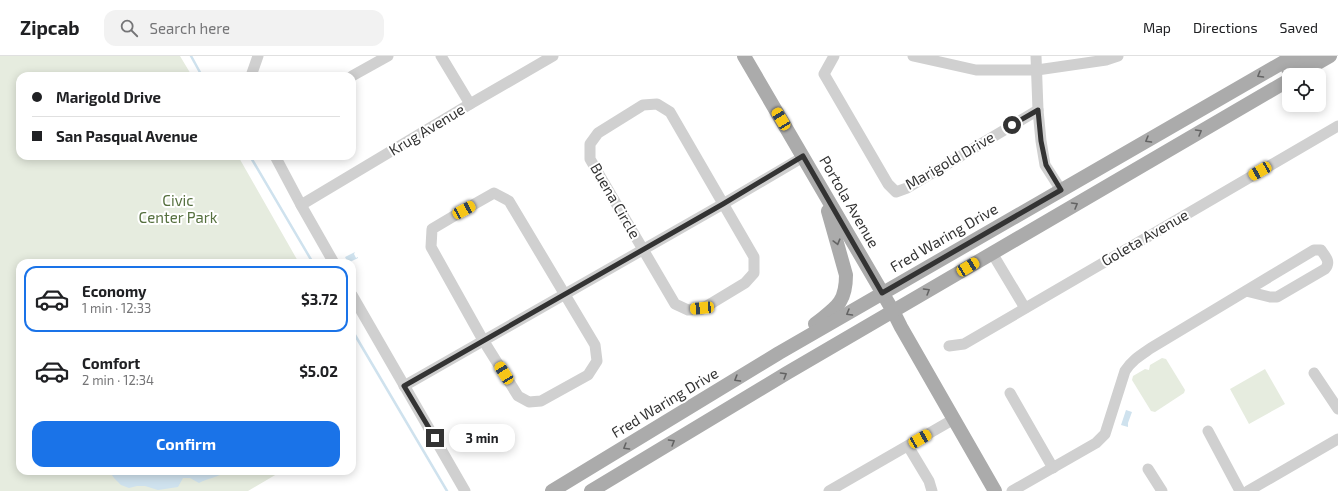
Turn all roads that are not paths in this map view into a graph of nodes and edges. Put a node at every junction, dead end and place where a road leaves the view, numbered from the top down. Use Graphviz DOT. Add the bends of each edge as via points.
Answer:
graph roads {
  1 [pos="258,56"];
  2 [pos="388,56"];
  3 [pos="441,56"];
  4 [pos="553,56"];
  5 [pos="744,56"];
  6 [pos="834,56"];
  7 [pos="913,56"];
  8 [pos="1036,56"];
  9 [pos="1118,56"];
  10 [pos="1294,56"];
  11 [pos="1310,56"];
  12 [pos="1330,56"];
  13 [pos="1290,68"];
  14 [pos="1309,68"];
  15 [pos="1036,70"];
  16 [pos="252,72"];
  17 [pos="356,74"];
  18 [pos="1282,84"];
  19 [pos="470,104"];
  20 [pos="1038,110"];
  21 [pos="1338,126"];
  22 [pos="803,156"];
  23 [pos="277,160"];
  24 [pos="1061,190"];
  25 [pos="823,191"];
  26 [pos="723,204"];
  27 [pos="301,205"];
  28 [pos="643,249"];
  29 [pos="986,256"];
  30 [pos="332,259"];
  31 [pos="1246,291"];
  32 [pos="882,293"];
  33 [pos="564,294"];
  34 [pos="356,302"];
  35 [pos="1025,308"];
  36 [pos="893,311"];
  37 [pos="484,340"];
  38 [pos="950,346"];
  39 [pos="779,353"];
  40 [pos="1314,373"];
  41 [pos="404,386"];
  42 [pos="1010,393"];
  43 [pos="1338,409"];
  44 [pos="954,419"];
  45 [pos="1208,431"];
  46 [pos="1338,439"];
  47 [pos="908,446"];
  48 [pos="1053,468"];
  49 [pos="1148,469"];
  50 [pos="465,491"];
  51 [pos="552,491"];
  52 [pos="591,491"];
  53 [pos="828,491"];
  54 [pos="932,491"];
  55 [pos="995,491"];
  56 [pos="1012,491"];
  57 [pos="1162,491"];
  58 [pos="1240,491"];
  59 [pos="1248,491"];
  1 -- 16 [label="street"];
  2 -- 17 [label="street"];
  3 -- 19 [label="street"];
  4 -- 19 [label="street, Krug Avenue"];
  5 -- 22 [label="main road, Portola Avenue"];
  6 -- 20 [label="street, Marigold Drive" via="824,74 888,184 896,192 907,188"];
  7 -- 15 [label="street" via="976,70"];
  8 -- 15 [label="street"];
  9 -- 15 [label="street"];
  10 -- 24 [label="main road, Fred Waring Drive, one-way"];
  11 -- 13 [label="main road"];
  12 -- 14 [label="main road"];
  15 -- 20 [label="street"];
  29 -- 18 [label="main road, one-way"];
  19 -- 27 [label="street, Krug Avenue"];
  20 -- 24 [label="street" via="1046,165"];
  21 -- 35 [label="street, Goleta Avenue"];
  22 -- 25 [label="main road, Portola Avenue"];
  22 -- 26 [label="street"];
  23 -- 27 [label="street"];
  24 -- 29 [label="main road" via="1064,197 1056,205 993,242 984,251"];
  24 -- 32 [label="main road, Fred Waring Drive"];
  25 -- 32 [label="main road, Portola Avenue"];
  25 -- 39 [label="main road, one-way" via="846,275 844,296 838,305"];
  26 -- 28 [label="street"];
  26 -- 28 [label="street, Buena Circle" via="754,257 754,273 745,283 702,308 688,310 675,304"];
  26 -- 28 [label="street, Buena Circle" via="670,112 656,104 643,105 598,132 590,144 590,159"];
  27 -- 30 [label="street"];
  28 -- 33 [label="street"];
  29 -- 35 [label="street"];
  36 -- 29 [label="main road, one-way"];
  31 -- 31 [label="street" via="1314,250 1321,250 1328,261 1325,269 1277,297"];
  31 -- 48 [label="street" via="1130,363 1125,371 1105,434 1096,443"];
  32 -- 36 [label="main road, Portola Avenue"];
  32 -- 39 [label="main road, Fred Waring Drive, one-way"];
  33 -- 37 [label="street"];
  33 -- 37 [label="street" via="595,345 597,361 588,375 541,401 529,402 518,396"];
  33 -- 37 [label="street" via="510,201 494,194 464,210 432,230 431,247"];
  34 -- 41 [label="street"];
  35 -- 38 [label="street, Goleta Avenue" via="964,344"];
  36 -- 44 [label="main road, Portola Avenue"];
  52 -- 36 [label="main road, one-way"];
  37 -- 41 [label="street"];
  39 -- 51 [label="main road, Fred Waring Drive, one-way"];
  40 -- 43 [label="street"];
  41 -- 50 [label="street"];
  42 -- 48 [label="street"];
  44 -- 47 [label="street"];
  44 -- 55 [label="main road, Portola Avenue"];
  45 -- 58 [label="street"];
  46 -- 59 [label="street"];
  47 -- 53 [label="street"];
  47 -- 54 [label="street" via="929,481"];
  48 -- 56 [label="street"];
  49 -- 57 [label="street"];
}
